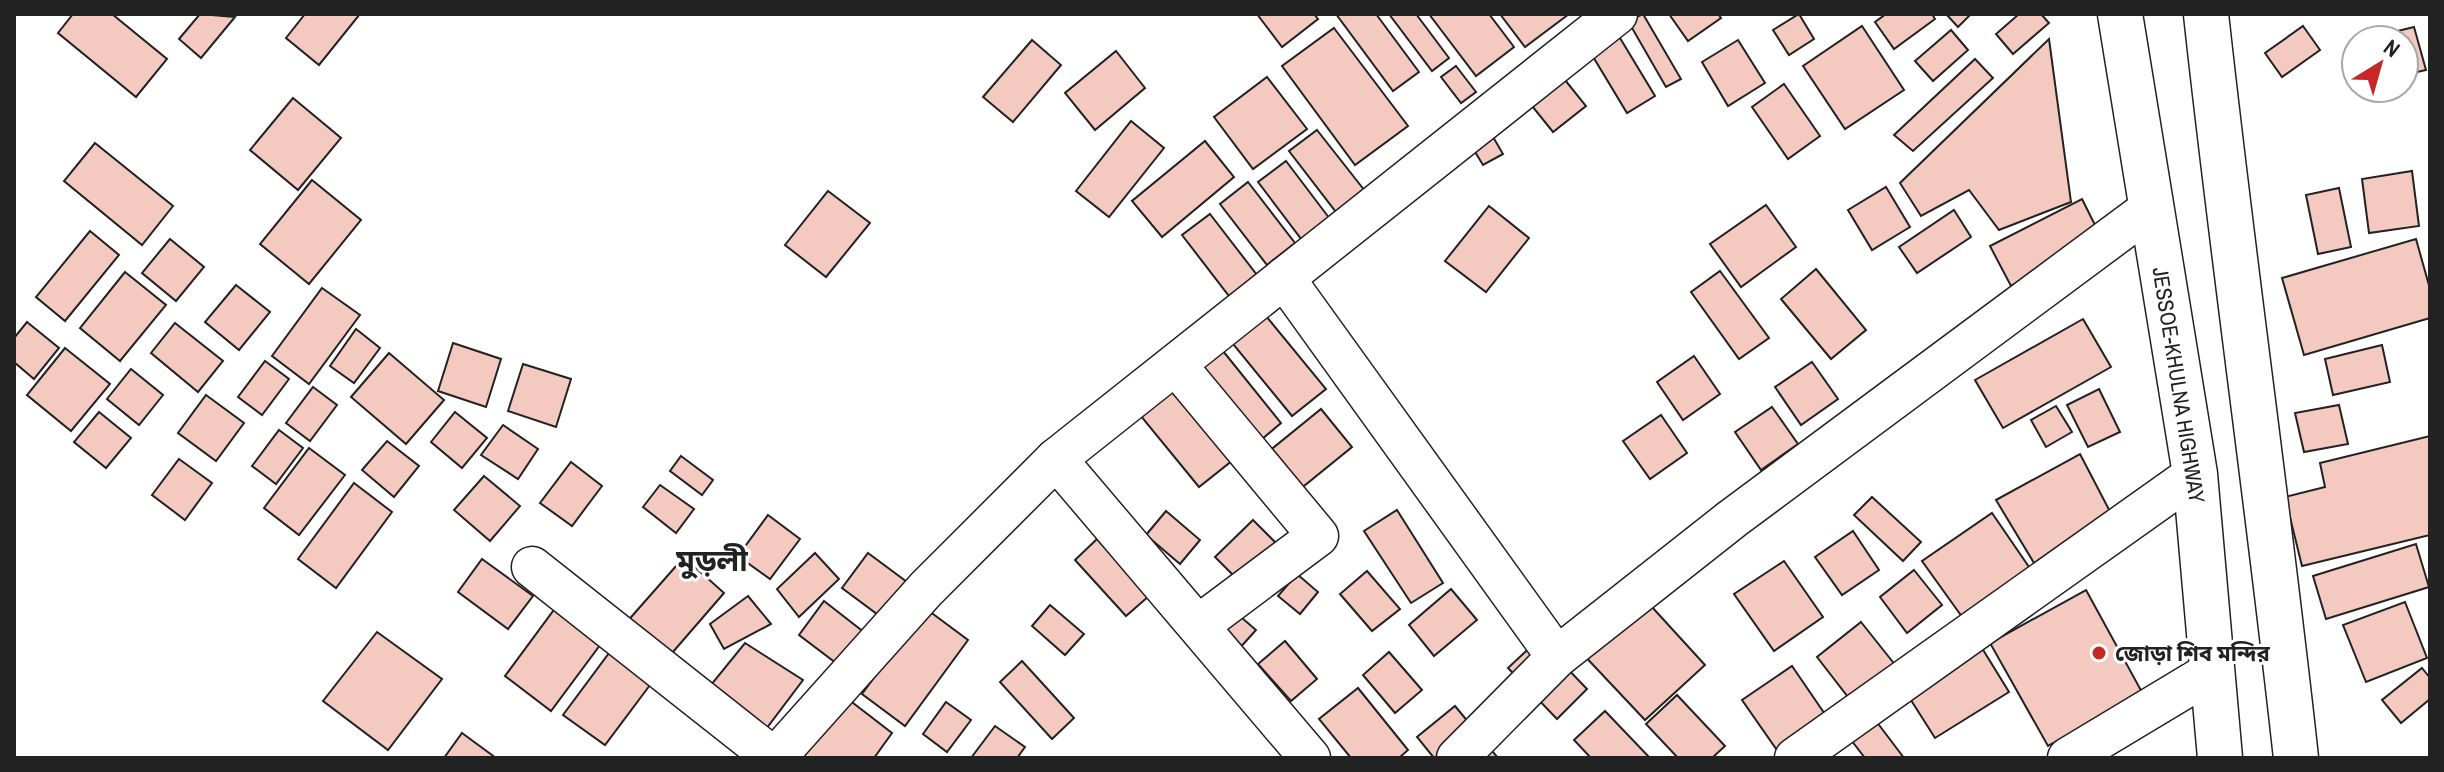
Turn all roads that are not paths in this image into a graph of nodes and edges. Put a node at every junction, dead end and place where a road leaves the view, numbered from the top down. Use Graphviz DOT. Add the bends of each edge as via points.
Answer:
graph roads {
  1 [pos="1617,14"];
  2 [pos="2120,14"];
  3 [pos="2206,14"];
  4 [pos="2151,208"];
  5 [pos="1284,278"];
  6 [pos="1176,365"];
  7 [pos="1056,459"];
  8 [pos="2195,474"];
  9 [pos="532,567"];
  10 [pos="1199,625"];
  11 [pos="1557,657"];
  12 [pos="2211,672"];
  13 [pos="774,758"];
  14 [pos="1310,758"];
  15 [pos="1457,758"];
  16 [pos="1795,758"];
  17 [pos="2068,758"];
  18 [pos="2220,758"];
  19 [pos="2296,758"];
  1 -- 5 [label="street"];
  2 -- 4 [label="highway, JESSOE-KHULNA HIGHWAY"];
  3 -- 19 [label="highway"];
  4 -- 8 [label="highway, JESSOE-KHULNA HIGHWAY"];
  4 -- 11 [label="street" via="1732,519"];
  5 -- 6 [label="street"];
  5 -- 11 [label="street"];
  6 -- 7 [label="street"];
  6 -- 10 [label="street" via="1318,536"];
  7 -- 10 [label="street"];
  7 -- 13 [label="street" via="926,589"];
  8 -- 12 [label="highway, JESSOE-KHULNA HIGHWAY"];
  8 -- 16 [label="street"];
  9 -- 13 [label="street"];
  10 -- 14 [label="street"];
  11 -- 15 [label="street"];
  12 -- 17 [label="street"];
  12 -- 18 [label="highway, JESSOE-KHULNA HIGHWAY"];
}
